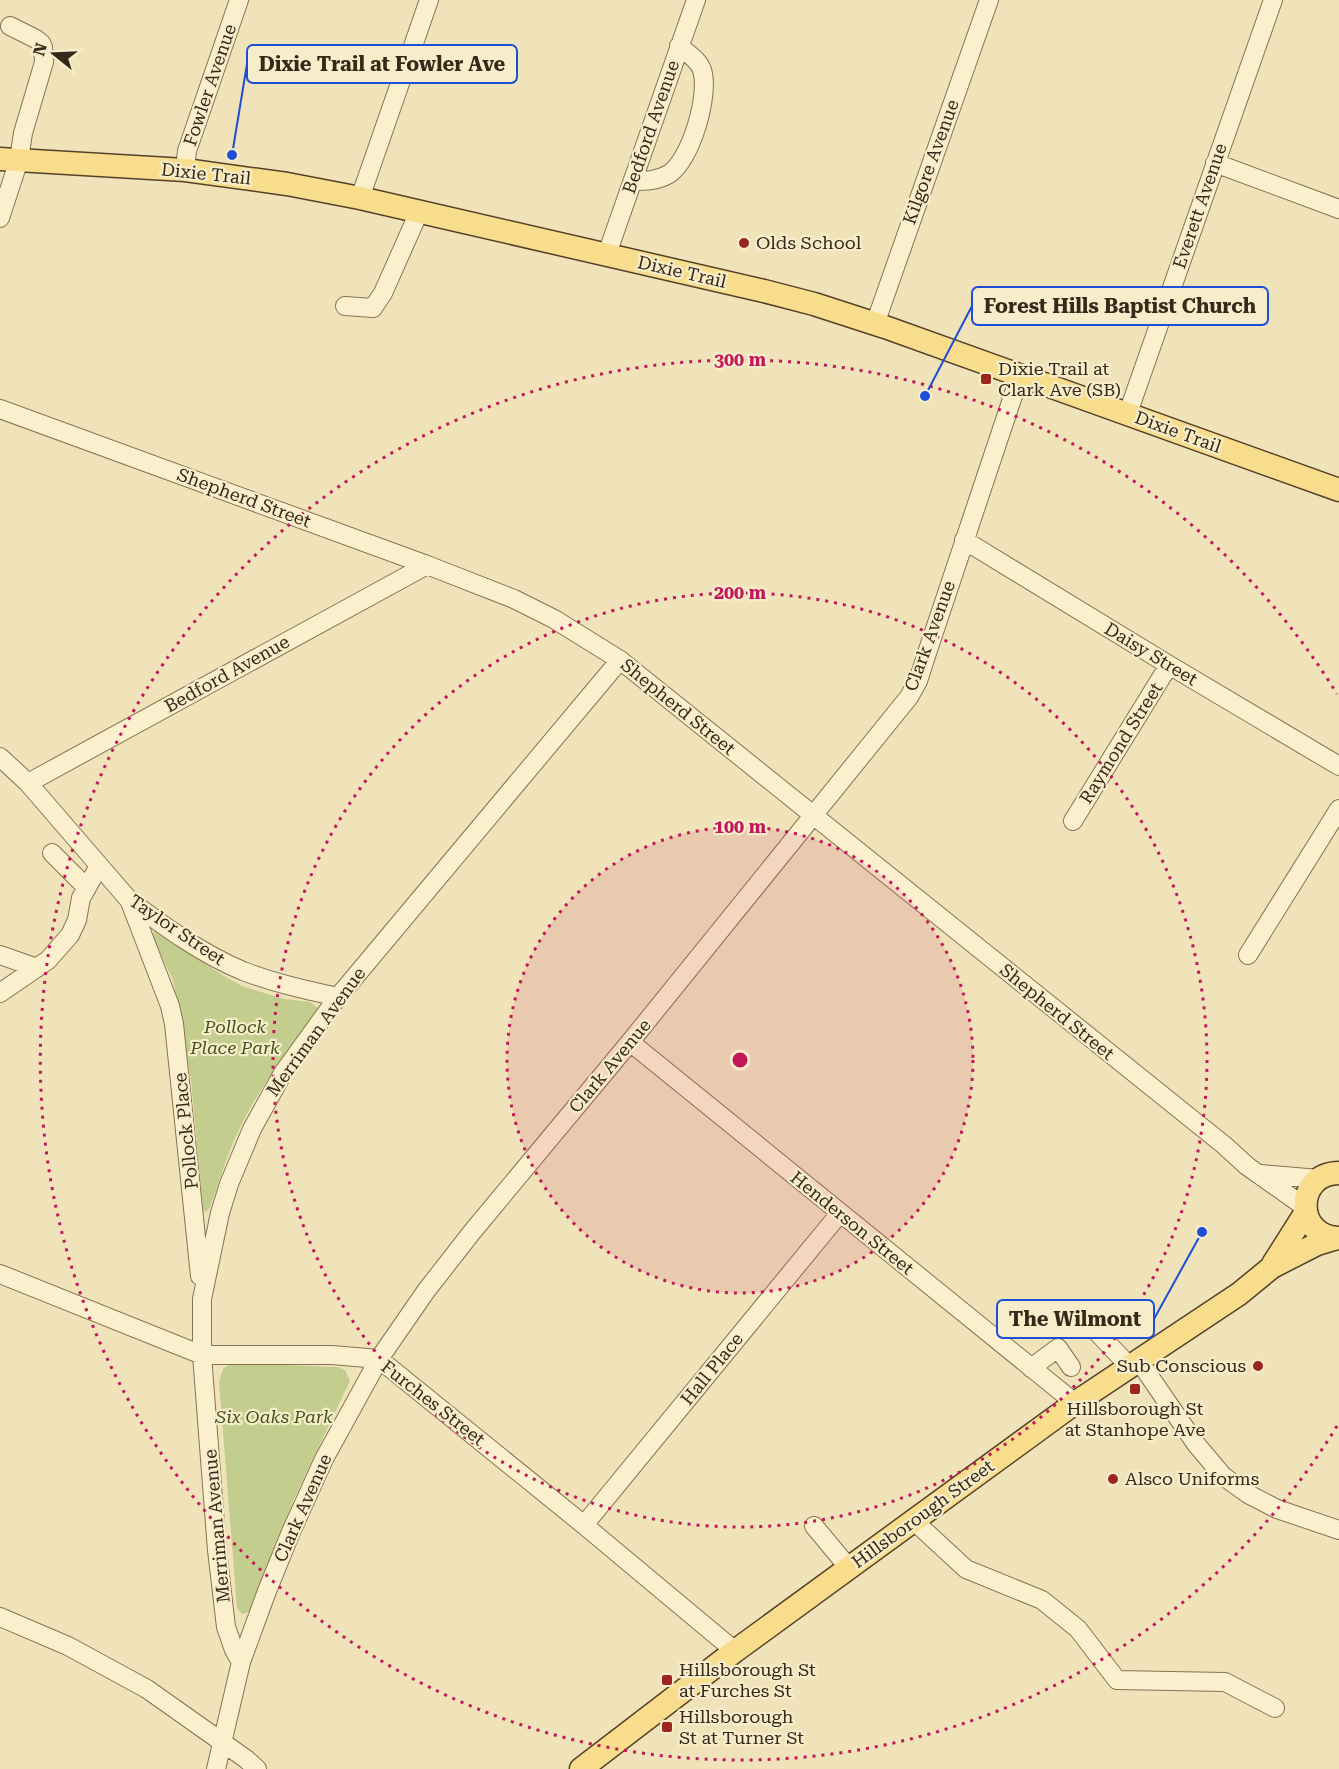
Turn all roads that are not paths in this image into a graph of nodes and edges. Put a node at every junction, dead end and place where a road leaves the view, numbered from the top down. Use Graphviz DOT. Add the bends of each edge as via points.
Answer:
graph roads {
  1 [pos="238,0"];
  2 [pos="429,0"];
  3 [pos="696,0"];
  4 [pos="988,0"];
  5 [pos="1273,0"];
  6 [pos="10,26"];
  7 [pos="680,46"];
  8 [pos="9,160"];
  9 [pos="1215,163"];
  10 [pos="185,170"];
  11 [pos="633,181"];
  12 [pos="360,198"];
  13 [pos="1339,209"];
  14 [pos="419,212"];
  15 [pos="0,218"];
  16 [pos="607,254"];
  17 [pos="345,306"];
  18 [pos="875,324"];
  19 [pos="1020,375"];
  20 [pos="0,410"];
  21 [pos="1128,413"];
  22 [pos="1339,490"];
  23 [pos="964,540"];
  24 [pos="427,565"];
  25 [pos="620,660"];
  26 [pos="1169,665"];
  27 [pos="0,757"];
  28 [pos="1339,766"];
  29 [pos="28,783"];
  30 [pos="1339,809"];
  31 [pos="814,816"];
  32 [pos="1073,822"];
  33 [pos="52,854"];
  34 [pos="99,866"];
  35 [pos="87,888"];
  36 [pos="129,900"];
  37 [pos="0,955"];
  38 [pos="1248,955"];
  39 [pos="37,968"];
  40 [pos="0,993"];
  41 [pos="338,997"];
  42 [pos="630,1042"];
  43 [pos="1259,1174"];
  44 [pos="1329,1176"];
  45 [pos="1306,1210"];
  46 [pos="840,1213"];
  47 [pos="1338,1238"];
  48 [pos="1272,1267"];
  49 [pos="0,1274"];
  50 [pos="202,1299"];
  51 [pos="1096,1330"];
  52 [pos="202,1355"];
  53 [pos="379,1359"];
  54 [pos="1135,1364"];
  55 [pos="1071,1367"];
  56 [pos="1031,1368"];
  57 [pos="1075,1403"];
  58 [pos="914,1521"];
  59 [pos="584,1525"];
  60 [pos="814,1526"];
  61 [pos="1339,1530"];
  62 [pos="849,1568"];
  63 [pos="0,1617"];
  64 [pos="735,1652"];
  65 [pos="241,1662"];
  66 [pos="1275,1708"];
  67 [pos="221,1742"];
  68 [pos="592,1766"];
  69 [pos="216,1769"];
  70 [pos="257,1769"];
  1 -- 10 [label="street, Fowler Avenue" via="187,151"];
  2 -- 12 [label="street"];
  3 -- 7 [label="street, Bedford Avenue"];
  4 -- 18 [label="street, Kilgore Avenue"];
  5 -- 9 [label="street, Everett Avenue"];
  6 -- 8 [label="street" via="36,39 44,53 20,144"];
  7 -- 11 [label="street, Bedford Avenue"];
  7 -- 11 [label="street" via="702,68 704,82 690,142 680,165 668,174 653,181"];
  8 -- 10 [label="main road, Dixie Trail"];
  8 -- 15 [label="street"];
  9 -- 13 [label="street"];
  9 -- 21 [label="street, Everett Avenue"];
  10 -- 12 [label="main road, Dixie Trail"];
  11 -- 16 [label="street, Bedford Avenue"];
  12 -- 14 [label="main road, Dixie Trail"];
  14 -- 16 [label="main road, Dixie Trail"];
  14 -- 17 [label="street" via="373,308"];
  16 -- 18 [label="main road, Dixie Trail" via="814,304"];
  18 -- 19 [label="main road, Dixie Trail"];
  19 -- 21 [label="main road, Dixie Trail"];
  19 -- 23 [label="street, Clark Avenue"];
  20 -- 24 [label="street, Shepherd Street"];
  21 -- 22 [label="main road, Dixie Trail"];
  23 -- 26 [label="street, Daisy Street"];
  23 -- 31 [label="street, Clark Avenue" via="918,681"];
  24 -- 25 [label="street, Shepherd Street" via="514,599"];
  24 -- 29 [label="street, Bedford Avenue"];
  25 -- 31 [label="street, Shepherd Street"];
  25 -- 41 [label="street, Merriman Avenue"];
  26 -- 28 [label="street, Daisy Street"];
  26 -- 32 [label="street, Raymond Street"];
  27 -- 29 [label="street, Taylor Street"];
  29 -- 34 [label="street, Taylor Street"];
  30 -- 38 [label="street"];
  31 -- 42 [label="street, Clark Avenue"];
  31 -- 43 [label="street, Shepherd Street"];
  33 -- 35 [label="street"];
  34 -- 35 [label="street"];
  34 -- 36 [label="street, Taylor Street"];
  35 -- 39 [label="street" via="70,935"];
  36 -- 41 [label="street, Taylor Street" via="228,965"];
  36 -- 50 [label="street, Pollock Place" via="174,1024"];
  37 -- 39 [label="street"];
  39 -- 40 [label="street"];
  41 -- 50 [label="street, Merriman Avenue" via="283,1073 252,1129 220,1213"];
  42 -- 46 [label="street, Henderson Street"];
  42 -- 53 [label="street, Clark Avenue" via="472,1232"];
  43 -- 44 [label="street"];
  43 -- 45 [label="street, Shepherd Street"];
  44 -- 45 [label="main road, Hillsborough Street" via="1308,1192"];
  45 -- 47 [label="main road" via="1315,1228"];
  45 -- 48 [label="main road, Hillsborough Street"];
  46 -- 56 [label="street, Henderson Street"];
  46 -- 59 [label="street, Hall Place"];
  47 -- 48 [label="main road, Hillsborough Street"];
  48 -- 54 [label="main road, Hillsborough Street"];
  49 -- 52 [label="street, Furches Street"];
  50 -- 52 [label="street, Merriman Avenue"];
  51 -- 54 [label="street"];
  52 -- 53 [label="street, Furches Street"];
  52 -- 65 [label="street, Merriman Avenue" via="226,1627"];
  53 -- 59 [label="street, Furches Street"];
  53 -- 65 [label="street, Clark Avenue" via="324,1459"];
  54 -- 57 [label="main road, Hillsborough Street"];
  54 -- 61 [label="street" via="1223,1476 1277,1509"];
  55 -- 56 [label="street" via="1058,1348"];
  56 -- 57 [label="street, Henderson Street"];
  57 -- 58 [label="main road, Hillsborough Street"];
  58 -- 62 [label="main road, Hillsborough Street"];
  58 -- 66 [label="street" via="966,1569 1042,1600 1077,1629 1117,1680 1225,1682"];
  59 -- 64 [label="street, Furches Street"];
  60 -- 62 [label="street"];
  62 -- 64 [label="main road, Hillsborough Street"];
  63 -- 67 [label="street" via="68,1646 147,1689"];
  64 -- 68 [label="main road, Hillsborough Street"];
  65 -- 67 [label="street, Clark Avenue"];
  67 -- 69 [label="street, Clark Avenue"];
  67 -- 70 [label="street"];
}
